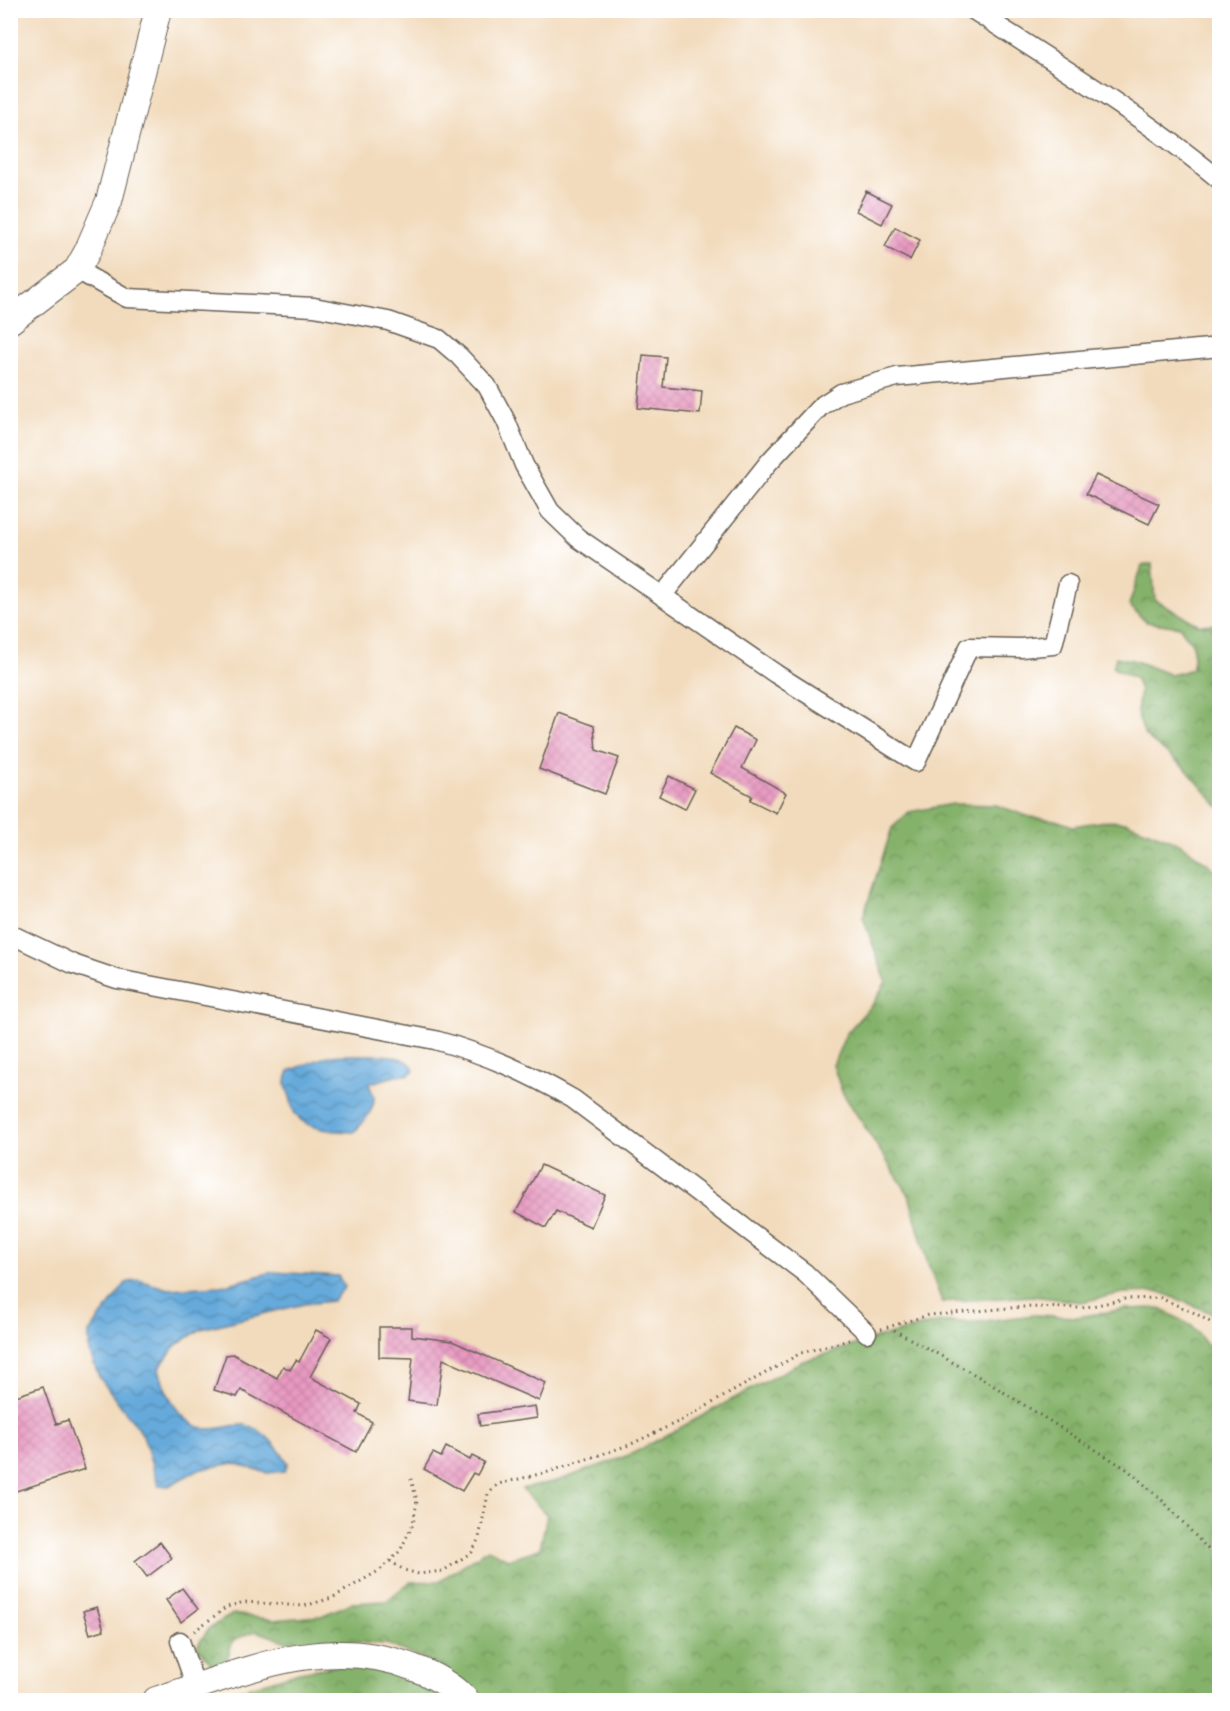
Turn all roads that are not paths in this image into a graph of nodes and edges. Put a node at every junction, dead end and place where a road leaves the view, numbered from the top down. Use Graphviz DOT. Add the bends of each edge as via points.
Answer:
graph roads {
  1 [pos="158,10"];
  2 [pos="973,10"];
  3 [pos="1220,180"];
  4 [pos="77,270"];
  5 [pos="10,321"];
  6 [pos="1220,347"];
  7 [pos="1068,584"];
  8 [pos="662,596"];
  9 [pos="10,934"];
  10 [pos="867,1333"];
  11 [pos="180,1641"];
  12 [pos="196,1687"];
  13 [pos="156,1701"];
  14 [pos="466,1701"];
  1 -- 4 [label="street" via="109,201"];
  2 -- 3 [label="street" via="1091,86"];
  4 -- 5 [label="street"];
  4 -- 8 [label="street" via="127,298 314,307 388,321 439,339 487,386 550,511 578,538"];
  6 -- 8 [label="street" via="897,377 841,393 821,406 769,462"];
  7 -- 8 [label="street" via="1053,645 969,647 916,762"];
  9 -- 10 [label="street" via="73,964 117,979 435,1040 497,1059 573,1099 805,1273"];
  11 -- 12 [label="street"];
  12 -- 13 [label="street"];
  12 -- 14 [label="street" via="289,1658 337,1652 387,1657 425,1672"];
}
